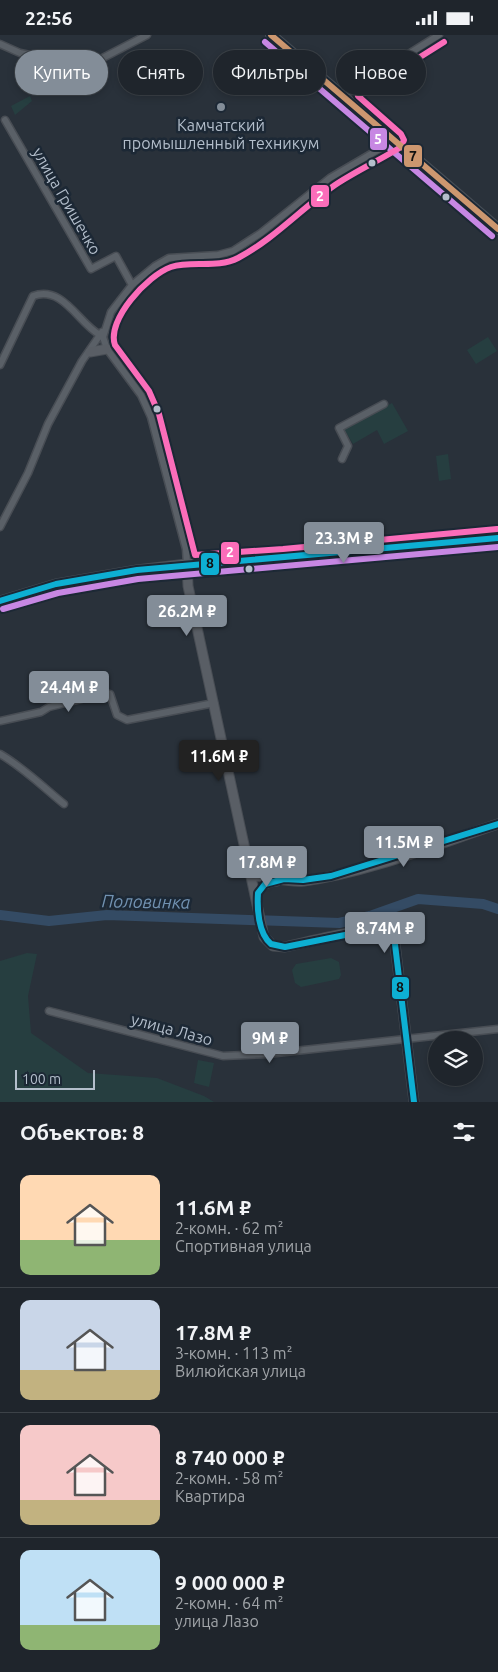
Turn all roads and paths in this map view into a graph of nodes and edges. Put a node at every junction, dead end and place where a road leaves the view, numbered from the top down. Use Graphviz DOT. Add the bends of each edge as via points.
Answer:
graph roads {
  1 [pos="147,35"];
  2 [pos="271,35"];
  3 [pos="439,35"];
  4 [pos="0,43"];
  5 [pos="344,96"];
  6 [pos="5,120"];
  7 [pos="395,140"];
  8 [pos="498,229"];
  9 [pos="132,285"];
  10 [pos="105,326"];
  11 [pos="100,335"];
  12 [pos="107,349"];
  13 [pos="90,352"];
  14 [pos="0,365"];
  15 [pos="384,404"];
  16 [pos="342,459"];
  17 [pos="0,527"];
  18 [pos="498,538"];
  19 [pos="187,564"];
  20 [pos="0,601"];
  21 [pos="214,705"];
  22 [pos="0,721"];
  23 [pos="0,754"];
  24 [pos="64,804"];
  25 [pos="498,824"];
  26 [pos="246,850"];
  27 [pos="251,876"];
  28 [pos="284,879"];
  29 [pos="256,899"];
  30 [pos="49,1011"];
  31 [pos="498,1029"];
  32 [pos="406,1038"];
  33 [pos="414,1102"];
  1 -- 4 [label="street" via="83,66 20,53"];
  2 -- 5 [label="main road"];
  3 -- 5 [label="street"];
  5 -- 7 [label="main road"];
  6 -- 9 [label="street, улица Гришечко" via="91,269 116,256"];
  7 -- 8 [label="main road"];
  7 -- 9 [label="street" via="330,178 233,251 169,258"];
  9 -- 10 [label="street" via="111,312"];
  10 -- 11 [label="street"];
  10 -- 12 [label="street"];
  11 -- 13 [label="street"];
  11 -- 14 [label="street" via="55,295 43,292 33,296"];
  12 -- 13 [label="street"];
  12 -- 19 [label="street" via="141,395 151,417 186,549"];
  13 -- 17 [label="street" via="48,424 28,473"];
  15 -- 16 [label="street" via="339,428 348,446"];
  18 -- 19 [label="street"];
  19 -- 20 [label="street" via="74,580"];
  19 -- 21 [label="street" via="188,585"];
  21 -- 22 [label="street" via="127,720 117,715 110,694 106,693"];
  21 -- 26 [label="street"];
  23 -- 24 [label="street" via="20,766"];
  25 -- 28 [label="street" via="405,856 330,876 302,881"];
  26 -- 27 [label="street"];
  26 -- 28 [label="street" via="258,864 279,873"];
  27 -- 28 [label="street"];
  27 -- 29 [label="street"];
  28 -- 29 [label="street" via="268,882 260,888"];
  29 -- 32 [label="street" via="268,942 285,947 366,930 384,928 391,932"];
  30 -- 32 [label="street, улица Лазо" via="223,1057"];
  31 -- 32 [label="street, улица Лазо"];
  32 -- 33 [label="street"];
}
